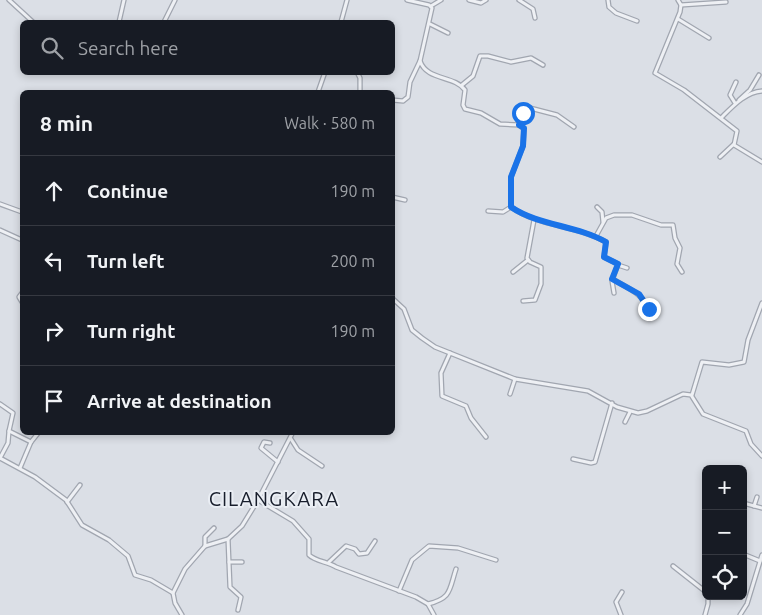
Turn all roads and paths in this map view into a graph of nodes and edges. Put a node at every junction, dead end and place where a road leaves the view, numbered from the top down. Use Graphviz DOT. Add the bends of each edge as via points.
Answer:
graph roads {
  1 [pos="9,0"];
  2 [pos="124,0"];
  3 [pos="175,0"];
  4 [pos="347,0"];
  5 [pos="407,0"];
  6 [pos="442,0"];
  7 [pos="469,0"];
  8 [pos="486,0"];
  9 [pos="520,0"];
  10 [pos="608,0"];
  11 [pos="678,0"];
  12 [pos="726,2"];
  13 [pos="681,5"];
  14 [pos="431,6"];
  15 [pos="535,18"];
  16 [pos="678,19"];
  17 [pos="31,20"];
  18 [pos="119,20"];
  19 [pos="165,20"];
  20 [pos="342,20"];
  21 [pos="637,21"];
  22 [pos="430,24"];
  23 [pos="448,33"];
  24 [pos="709,38"];
  25 [pos="420,61"];
  26 [pos="543,65"];
  27 [pos="324,75"];
  28 [pos="358,75"];
  29 [pos="759,75"];
  30 [pos="736,82"];
  31 [pos="462,85"];
  32 [pos="319,90"];
  33 [pos="360,90"];
  34 [pos="762,91"];
  35 [pos="395,100"];
  36 [pos="736,103"];
  37 [pos="722,117"];
  38 [pos="519,125"];
  39 [pos="574,127"];
  40 [pos="734,143"];
  41 [pos="720,157"];
  42 [pos="762,162"];
  43 [pos="395,198"];
  44 [pos="405,200"];
  45 [pos="0,204"];
  46 [pos="511,207"];
  47 [pos="597,208"];
  48 [pos="20,211"];
  49 [pos="488,211"];
  50 [pos="534,220"];
  51 [pos="603,222"];
  52 [pos="0,230"];
  53 [pos="596,236"];
  54 [pos="20,239"];
  55 [pos="528,260"];
  56 [pos="618,266"];
  57 [pos="627,268"];
  58 [pos="512,272"];
  59 [pos="682,272"];
  60 [pos="612,279"];
  61 [pos="614,293"];
  62 [pos="523,300"];
  63 [pos="395,301"];
  64 [pos="762,303"];
  65 [pos="650,314"];
  66 [pos="450,353"];
  67 [pos="514,378"];
  68 [pos="510,394"];
  69 [pos="692,395"];
  70 [pos="612,403"];
  71 [pos="0,404"];
  72 [pos="630,412"];
  73 [pos="625,422"];
  74 [pos="9,431"];
  75 [pos="37,435"];
  76 [pos="292,435"];
  77 [pos="486,437"];
  78 [pos="290,438"];
  79 [pos="31,442"];
  80 [pos="270,443"];
  81 [pos="762,456"];
  82 [pos="0,458"];
  83 [pos="573,459"];
  84 [pos="278,462"];
  85 [pos="322,466"];
  86 [pos="20,468"];
  87 [pos="80,485"];
  88 [pos="757,497"];
  89 [pos="258,500"];
  90 [pos="68,502"];
  91 [pos="747,504"];
  92 [pos="754,506"];
  93 [pos="762,508"];
  94 [pos="214,528"];
  95 [pos="228,539"];
  96 [pos="375,541"];
  97 [pos="205,546"];
  98 [pos="745,555"];
  99 [pos="762,555"];
  100 [pos="496,560"];
  101 [pos="760,561"];
  102 [pos="229,562"];
  103 [pos="242,562"];
  104 [pos="329,562"];
  105 [pos="673,566"];
  106 [pos="456,570"];
  107 [pos="702,589"];
  108 [pos="399,591"];
  109 [pos="622,592"];
  110 [pos="173,593"];
  111 [pos="708,600"];
  112 [pos="428,604"];
  113 [pos="238,610"];
  114 [pos="431,614"];
  115 [pos="182,615"];
  116 [pos="621,615"];
  117 [pos="705,615"];
  118 [pos="740,615"];
  1 -- 17 [label="street"];
  2 -- 18 [label="street"];
  3 -- 19 [label="street"];
  4 -- 20 [label="street"];
  5 -- 14 [label="street"];
  6 -- 14 [label="street"];
  7 -- 8 [label="street" via="482,3"];
  9 -- 15 [label="street" via="533,10"];
  10 -- 21 [label="street" via="612,10"];
  11 -- 13 [label="street"];
  12 -- 13 [label="street"];
  13 -- 16 [label="street"];
  14 -- 22 [label="street"];
  16 -- 24 [label="street"];
  16 -- 37 [label="street" via="656,73"];
  22 -- 23 [label="street"];
  22 -- 25 [label="street"];
  25 -- 31 [label="street" via="427,71"];
  25 -- 35 [label="street" via="410,82 408,97 403,101"];
  26 -- 31 [label="street" via="531,58 511,62 484,56 478,58 471,78"];
  27 -- 32 [label="street"];
  28 -- 33 [label="street"];
  29 -- 36 [label="street" via="750,90"];
  30 -- 36 [label="street" via="730,95"];
  31 -- 38 [label="street" via="465,109 481,113 500,124"];
  34 -- 36 [label="street"];
  36 -- 37 [label="street"];
  37 -- 40 [label="street" via="737,131"];
  38 -- 39 [label="street" via="523,113 530,108 557,115"];
  38 -- 46 [label="street" via="524,128 524,139 511,177"];
  40 -- 41 [label="street"];
  40 -- 42 [label="street"];
  43 -- 44 [label="street"];
  45 -- 48 [label="street"];
  46 -- 49 [label="street" via="503,212"];
  46 -- 50 [label="street"];
  47 -- 51 [label="street" via="602,212"];
  50 -- 53 [label="street"];
  50 -- 55 [label="street"];
  51 -- 53 [label="street"];
  51 -- 59 [label="street" via="609,216 625,215 642,217 661,225 674,225 680,248 677,264"];
  52 -- 54 [label="street"];
  53 -- 56 [label="street" via="606,242 604,257"];
  55 -- 58 [label="street"];
  55 -- 62 [label="street" via="541,267 542,277 535,300"];
  56 -- 57 [label="street"];
  56 -- 60 [label="street"];
  60 -- 61 [label="street"];
  60 -- 65 [label="street" via="639,294 647,303"];
  63 -- 66 [label="street" via="404,309 415,333"];
  64 -- 69 [label="street" via="748,340 744,362 729,366 702,362"];
  66 -- 67 [label="street"];
  66 -- 77 [label="street" via="441,373 442,396 466,406"];
  67 -- 68 [label="street"];
  67 -- 70 [label="street" via="588,391"];
  69 -- 72 [label="street" via="678,396 643,412"];
  69 -- 81 [label="street" via="703,414 746,431 751,444"];
  70 -- 72 [label="street"];
  70 -- 83 [label="street" via="595,462"];
  71 -- 74 [label="street" via="13,413"];
  72 -- 73 [label="street"];
  74 -- 79 [label="street"];
  74 -- 82 [label="street" via="8,443"];
  75 -- 79 [label="street"];
  76 -- 78 [label="street"];
  78 -- 84 [label="street"];
  78 -- 85 [label="street" via="298,450"];
  79 -- 86 [label="street"];
  80 -- 84 [label="street" via="264,442 261,448"];
  82 -- 86 [label="street"];
  84 -- 89 [label="street"];
  86 -- 90 [label="street"];
  87 -- 90 [label="street"];
  88 -- 92 [label="street"];
  89 -- 95 [label="street"];
  89 -- 104 [label="street" via="293,521 309,539 309,556"];
  90 -- 110 [label="street" via="82,525 109,540 128,556 135,575"];
  91 -- 92 [label="street"];
  92 -- 93 [label="street"];
  94 -- 97 [label="street" via="205,537"];
  95 -- 97 [label="street"];
  95 -- 102 [label="street"];
  96 -- 104 [label="street" via="367,553 359,554 346,546"];
  97 -- 110 [label="street" via="185,569"];
  98 -- 101 [label="street"];
  99 -- 101 [label="street"];
  100 -- 108 [label="street" via="458,548 428,546 412,560"];
  101 -- 118 [label="street" via="747,604"];
  102 -- 103 [label="street"];
  102 -- 113 [label="street" via="230,587 241,597"];
  104 -- 108 [label="street"];
  105 -- 107 [label="street"];
  106 -- 112 [label="street" via="450,592 443,599"];
  108 -- 112 [label="street"];
  109 -- 116 [label="street" via="616,602"];
  110 -- 115 [label="street"];
  111 -- 117 [label="street"];
  112 -- 114 [label="street"];
}
